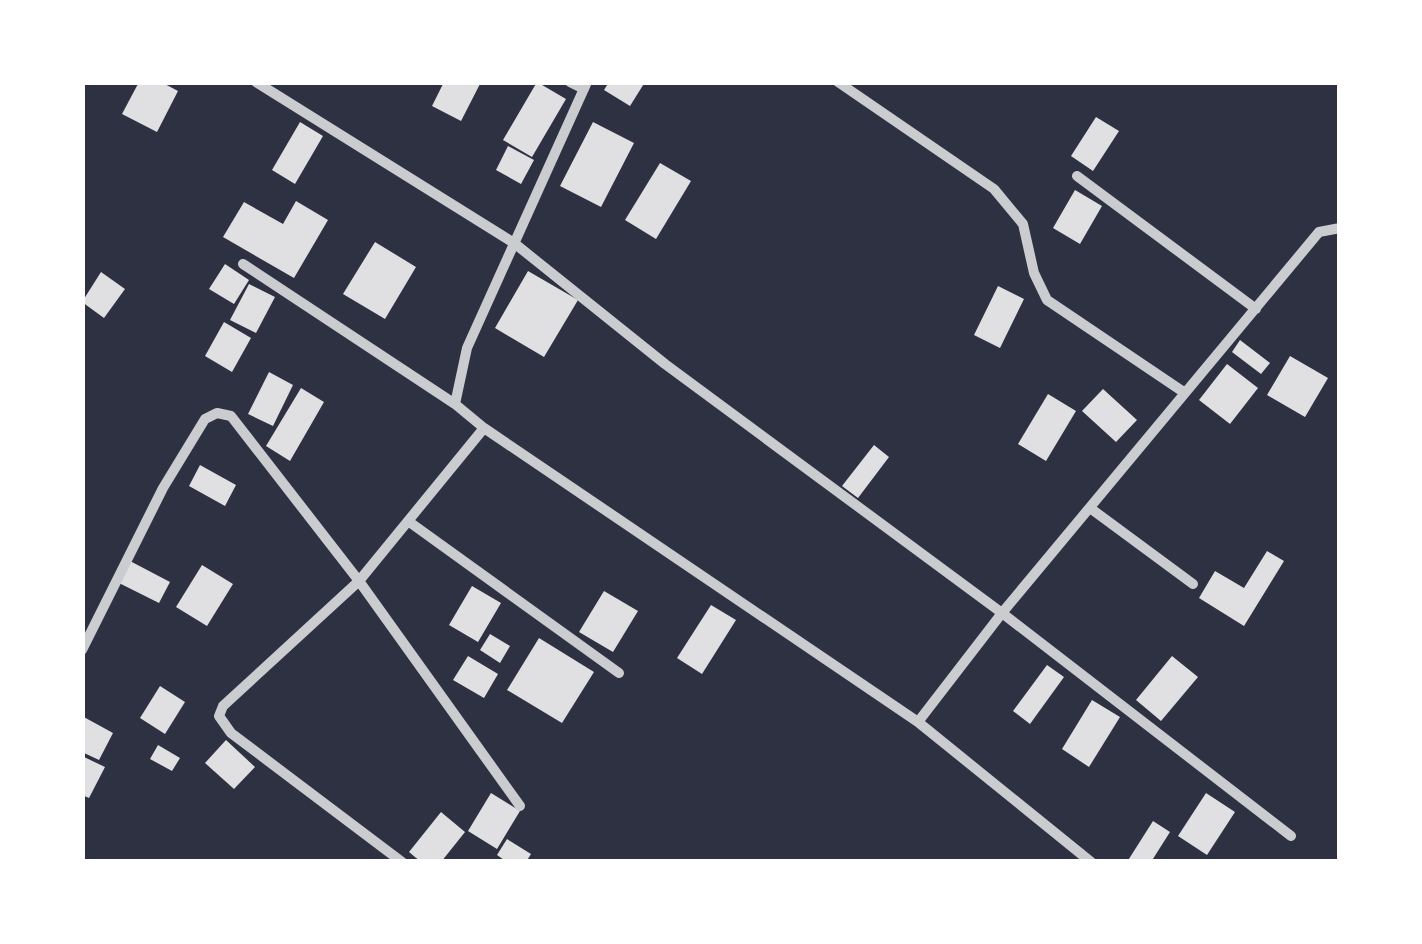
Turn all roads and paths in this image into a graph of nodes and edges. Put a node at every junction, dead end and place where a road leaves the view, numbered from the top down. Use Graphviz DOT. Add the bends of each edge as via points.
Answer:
graph roads {
  1 [pos="256,82"];
  2 [pos="570,82"];
  3 [pos="838,82"];
  4 [pos="585,86"];
  5 [pos="1077,176"];
  6 [pos="1340,228"];
  7 [pos="514,243"];
  8 [pos="243,264"];
  9 [pos="1256,309"];
  10 [pos="1185,392"];
  11 [pos="454,404"];
  12 [pos="484,428"];
  13 [pos="1090,508"];
  14 [pos="408,521"];
  15 [pos="359,581"];
  16 [pos="1192,584"];
  17 [pos="1002,613"];
  18 [pos="82,650"];
  19 [pos="619,673"];
  20 [pos="918,722"];
  21 [pos="520,806"];
  22 [pos="1291,836"];
  23 [pos="402,862"];
  24 [pos="1091,862"];
  1 -- 7 [label="street"];
  2 -- 4 [label="street"];
  3 -- 10 [label="street" via="994,189 1022,224 1048,300"];
  4 -- 7 [label="street"];
  5 -- 9 [label="street"];
  6 -- 9 [label="street" via="1319,232"];
  7 -- 11 [label="street" via="468,348"];
  7 -- 17 [label="street"];
  8 -- 11 [label="street"];
  9 -- 10 [label="street"];
  10 -- 13 [label="street"];
  11 -- 12 [label="street"];
  12 -- 14 [label="street"];
  12 -- 20 [label="street"];
  13 -- 16 [label="street"];
  13 -- 17 [label="street"];
  14 -- 15 [label="street"];
  14 -- 19 [label="street"];
  15 -- 18 [label="street" via="232,416 217,413 205,419 163,488"];
  15 -- 21 [label="street"];
  15 -- 23 [label="street" via="219,716 232,733"];
  17 -- 20 [label="street"];
  17 -- 22 [label="street"];
  20 -- 24 [label="street"];
}
